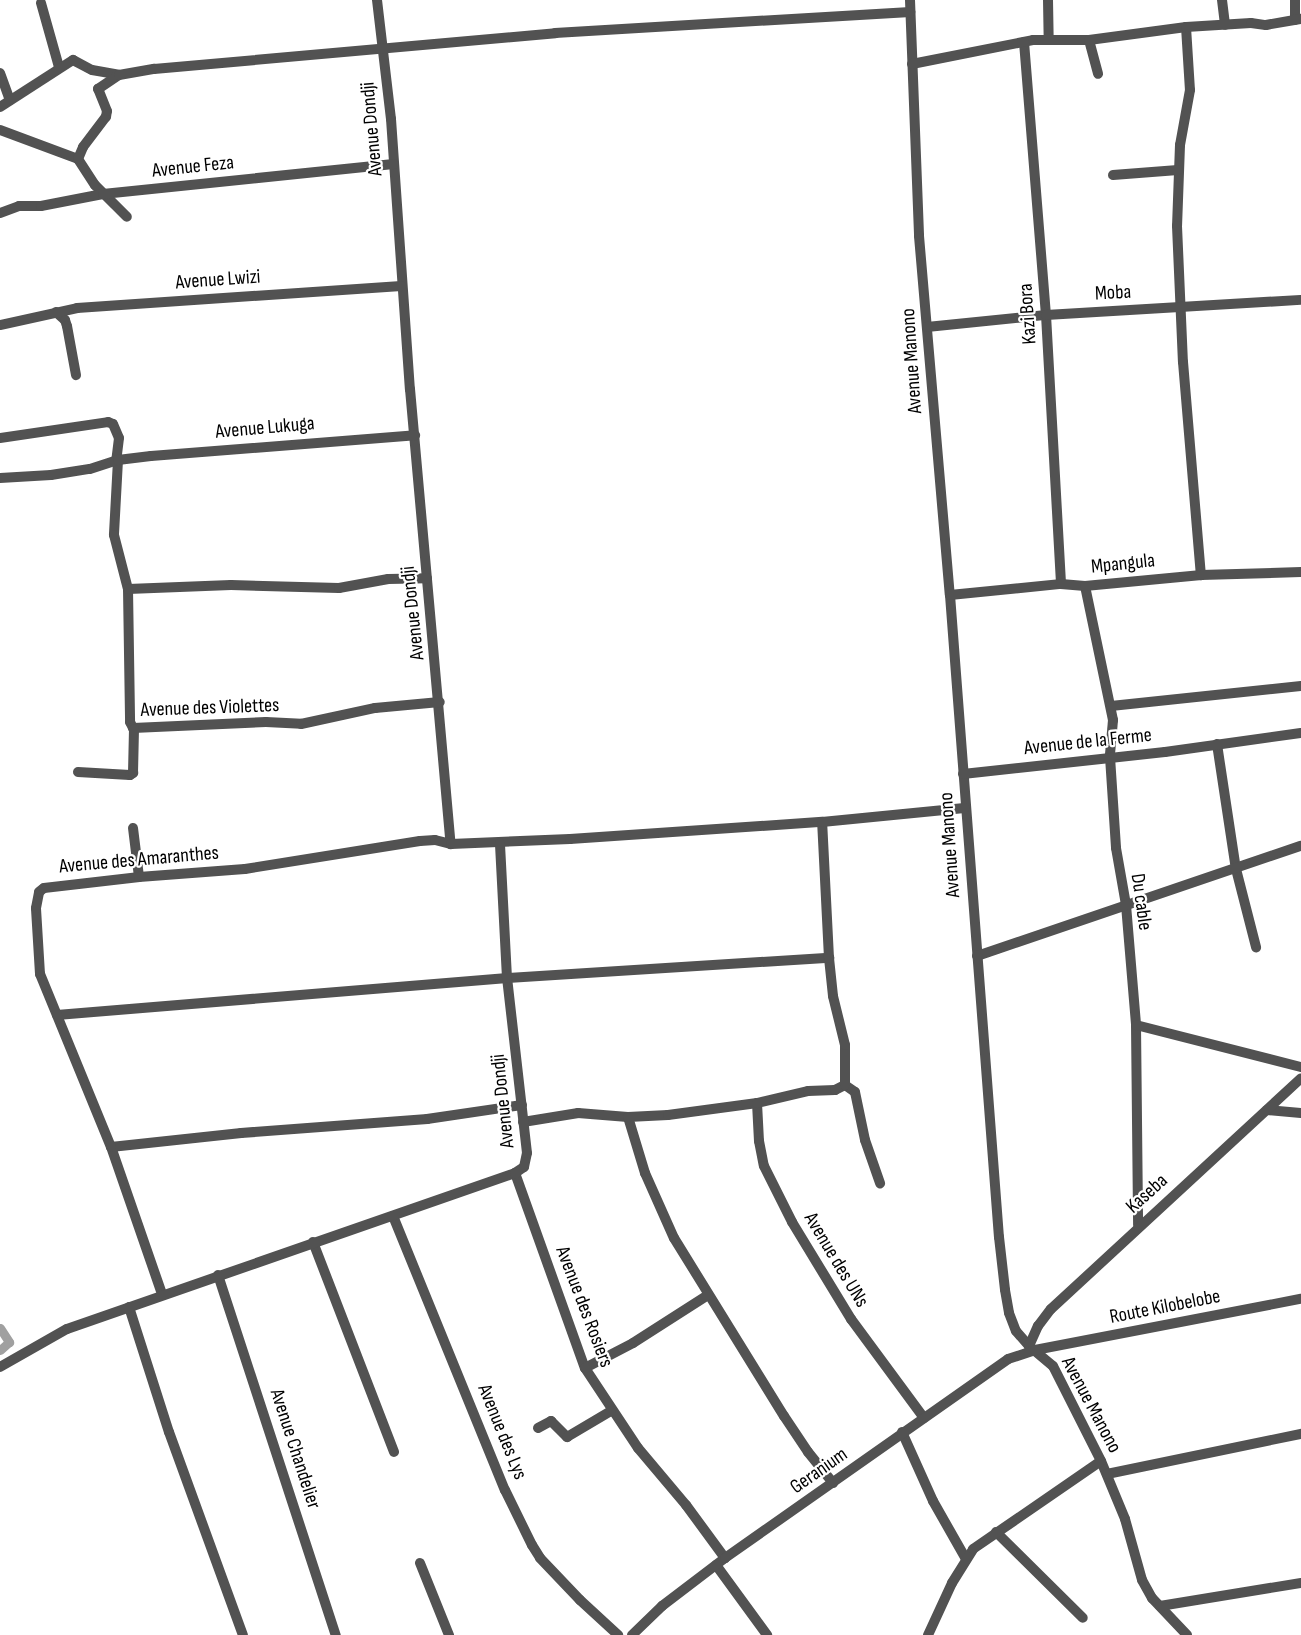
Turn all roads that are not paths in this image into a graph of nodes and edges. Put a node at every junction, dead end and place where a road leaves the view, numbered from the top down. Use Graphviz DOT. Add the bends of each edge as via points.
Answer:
graph roads {
  1 [pos="377,0"];
  2 [pos="910,0"];
  3 [pos="1048,0"];
  4 [pos="1222,0"];
  5 [pos="1295,0"];
  6 [pos="41,3"];
  7 [pos="910,12"];
  8 [pos="1298,19"];
  9 [pos="1225,25"];
  10 [pos="1186,27"];
  11 [pos="1049,39"];
  12 [pos="1089,40"];
  13 [pos="1024,42"];
  14 [pos="382,50"];
  15 [pos="912,64"];
  16 [pos="59,68"];
  17 [pos="0,73"];
  18 [pos="1098,74"];
  19 [pos="119,75"];
  20 [pos="10,100"];
  21 [pos="0,107"];
  22 [pos="0,130"];
  23 [pos="78,159"];
  24 [pos="393,164"];
  25 [pos="1178,170"];
  26 [pos="1113,175"];
  27 [pos="103,194"];
  28 [pos="0,213"];
  29 [pos="127,217"];
  30 [pos="402,286"];
  31 [pos="1301,300"];
  32 [pos="1180,307"];
  33 [pos="56,312"];
  34 [pos="1047,315"];
  35 [pos="0,325"];
  36 [pos="927,327"];
  37 [pos="76,375"];
  38 [pos="415,435"];
  39 [pos="0,438"];
  40 [pos="117,460"];
  41 [pos="0,478"];
  42 [pos="1301,572"];
  43 [pos="1201,575"];
  44 [pos="427,578"];
  45 [pos="1061,584"];
  46 [pos="1085,586"];
  47 [pos="128,589"];
  48 [pos="950,595"];
  49 [pos="1301,686"];
  50 [pos="440,702"];
  51 [pos="1111,706"];
  52 [pos="134,729"];
  53 [pos="1301,734"];
  54 [pos="1218,744"];
  55 [pos="1110,757"];
  56 [pos="78,772"];
  57 [pos="963,774"];
  58 [pos="964,808"];
  59 [pos="822,822"];
  60 [pos="133,828"];
  61 [pos="500,843"];
  62 [pos="451,844"];
  63 [pos="1301,846"];
  64 [pos="1236,869"];
  65 [pos="139,877"];
  66 [pos="1125,905"];
  67 [pos="1256,947"];
  68 [pos="977,956"];
  69 [pos="829,958"];
  70 [pos="507,978"];
  71 [pos="57,1015"];
  72 [pos="1136,1025"];
  73 [pos="1301,1067"];
  74 [pos="1301,1078"];
  75 [pos="845,1085"];
  76 [pos="757,1103"];
  77 [pos="522,1105"];
  78 [pos="1267,1110"];
  79 [pos="1301,1113"];
  80 [pos="628,1117"];
  81 [pos="523,1122"];
  82 [pos="111,1147"];
  83 [pos="517,1172"];
  84 [pos="880,1183"];
  85 [pos="393,1216"];
  86 [pos="1138,1225"];
  87 [pos="313,1242"];
  88 [pos="218,1275"];
  89 [pos="162,1294"];
  90 [pos="708,1294"];
  91 [pos="1301,1299"];
  92 [pos="129,1307"];
  93 [pos="1032,1348"];
  94 [pos="0,1367"];
  95 [pos="585,1368"];
  96 [pos="611,1411"];
  97 [pos="924,1418"];
  98 [pos="538,1428"];
  99 [pos="902,1432"];
  100 [pos="1301,1434"];
  101 [pos="394,1452"];
  102 [pos="1101,1461"];
  103 [pos="1107,1474"];
  104 [pos="833,1483"];
  105 [pos="996,1532"];
  106 [pos="966,1559"];
  107 [pos="720,1562"];
  108 [pos="420,1563"];
  109 [pos="1301,1583"];
  110 [pos="1160,1606"];
  111 [pos="1083,1618"];
  112 [pos="243,1635"];
  113 [pos="336,1635"];
  114 [pos="450,1635"];
  115 [pos="618,1635"];
  116 [pos="632,1635"];
  117 [pos="767,1635"];
  118 [pos="928,1635"];
  119 [pos="1187,1635"];
  1 -- 14 [label="street, Avenue Dondji"];
  2 -- 7 [label="street, Avenue Manono"];
  3 -- 11 [label="street"];
  4 -- 9 [label="street"];
  5 -- 8 [label="street"];
  6 -- 16 [label="street"];
  7 -- 14 [label="street" via="555,33"];
  7 -- 15 [label="street, Avenue Manono"];
  8 -- 9 [label="street" via="1266,25"];
  9 -- 10 [label="street"];
  10 -- 12 [label="street"];
  10 -- 25 [label="street" via="1190,90"];
  11 -- 12 [label="street"];
  11 -- 13 [label="street"];
  12 -- 18 [label="street"];
  13 -- 15 [label="street"];
  13 -- 34 [label="street, Kazi Bora"];
  14 -- 19 [label="street"];
  14 -- 24 [label="street, Avenue Dondji"];
  15 -- 36 [label="street, Avenue Manono"];
  16 -- 19 [label="street" via="73,60 92,70"];
  16 -- 20 [label="street"];
  17 -- 20 [label="street"];
  19 -- 23 [label="street" via="98,89 106,117"];
  20 -- 21 [label="street"];
  22 -- 23 [label="street"];
  23 -- 27 [label="street"];
  24 -- 27 [label="street, Avenue Feza"];
  24 -- 30 [label="street, Avenue Dondji"];
  25 -- 26 [label="street"];
  25 -- 32 [label="street"];
  27 -- 28 [label="street, Avenue Feza" via="19,206"];
  27 -- 29 [label="street"];
  30 -- 33 [label="street, Avenue Lwizi"];
  30 -- 38 [label="street, Avenue Dondji"];
  31 -- 32 [label="street, Moba"];
  32 -- 34 [label="street, Moba"];
  32 -- 43 [label="street"];
  33 -- 35 [label="street, Avenue Lwizi"];
  33 -- 37 [label="street" via="67,326"];
  34 -- 36 [label="street, Moba"];
  34 -- 45 [label="street, Kazi Bora"];
  36 -- 48 [label="street, Avenue Manono"];
  38 -- 40 [label="street, Avenue Lukuga"];
  38 -- 44 [label="street, Avenue Dondji"];
  39 -- 40 [label="street, Avenue des Violettes" via="108,422 117,429"];
  40 -- 41 [label="street, Avenue Lukuga" via="51,475"];
  40 -- 47 [label="street, Avenue des Violettes" via="114,535"];
  42 -- 43 [label="street, Mpangula"];
  43 -- 46 [label="street, Mpangula"];
  44 -- 47 [label="street" via="388,579 339,588 231,585"];
  44 -- 50 [label="street, Avenue Dondji"];
  45 -- 46 [label="street, Mpangula"];
  45 -- 48 [label="street, Mpangula"];
  46 -- 51 [label="street, Du cable"];
  47 -- 52 [label="street, Avenue des Violettes" via="130,722"];
  48 -- 57 [label="street, Avenue Manono"];
  49 -- 51 [label="street"];
  50 -- 52 [label="street, Avenue des Violettes" via="375,708 301,724 260,722"];
  50 -- 62 [label="street, Avenue Dondji"];
  51 -- 55 [label="street, Du cable"];
  52 -- 56 [label="street" via="133,773"];
  53 -- 54 [label="street, Avenue de la Ferme"];
  54 -- 55 [label="street, Avenue de la Ferme"];
  54 -- 64 [label="street"];
  55 -- 57 [label="street, Avenue de la Ferme"];
  55 -- 66 [label="street, Du cable" via="1116,848"];
  57 -- 58 [label="street, Avenue Manono"];
  58 -- 59 [label="street"];
  58 -- 68 [label="street, Avenue Manono"];
  59 -- 61 [label="street"];
  59 -- 69 [label="street"];
  60 -- 65 [label="street"];
  61 -- 62 [label="street"];
  61 -- 70 [label="street, Avenue Dondji"];
  62 -- 65 [label="street, Avenue des Amaranthes" via="420,841 245,869"];
  63 -- 64 [label="street"];
  64 -- 66 [label="street"];
  64 -- 67 [label="street"];
  65 -- 71 [label="street, Avenue des Amaranthes" via="56,885 39,892 39,968"];
  66 -- 68 [label="street"];
  66 -- 72 [label="street, Du cable"];
  68 -- 93 [label="street, Avenue Manono" via="1005,1290 1012,1324"];
  69 -- 70 [label="street"];
  69 -- 75 [label="street" via="845,1046"];
  70 -- 71 [label="street"];
  70 -- 77 [label="street, Avenue Dondji"];
  71 -- 82 [label="street, Avenue des Amaranthes"];
  72 -- 73 [label="street"];
  72 -- 86 [label="street, Du cable"];
  74 -- 78 [label="street, Kaseba"];
  75 -- 76 [label="street"];
  75 -- 84 [label="street" via="855,1092 865,1140"];
  76 -- 80 [label="street"];
  76 -- 97 [label="street, Avenue des UNs" via="764,1166 792,1222 851,1319"];
  77 -- 81 [label="street, Avenue Dondji"];
  77 -- 82 [label="street" via="427,1119"];
  78 -- 79 [label="street"];
  78 -- 86 [label="street, Kaseba"];
  80 -- 81 [label="street" via="578,1113"];
  80 -- 90 [label="street" via="665,1221"];
  81 -- 83 [label="street, Avenue Dondji" via="527,1158"];
  82 -- 89 [label="street, Avenue des Amaranthes"];
  83 -- 85 [label="street"];
  83 -- 95 [label="street, Avenue des Rosiers"];
  85 -- 87 [label="street"];
  85 -- 115 [label="street, Avenue des Lys" via="505,1490 532,1545 540,1558"];
  86 -- 93 [label="street, Kaseba" via="1051,1308 1038,1326"];
  87 -- 88 [label="street"];
  87 -- 101 [label="street"];
  88 -- 89 [label="street"];
  88 -- 113 [label="street, Avenue Chandelier"];
  89 -- 92 [label="street"];
  90 -- 95 [label="street" via="633,1343"];
  90 -- 104 [label="street" via="796,1434"];
  91 -- 93 [label="street, Route Kilobelobe"];
  92 -- 94 [label="street" via="67,1329"];
  92 -- 112 [label="street" via="169,1432"];
  93 -- 97 [label="street, Geranium" via="997,1365"];
  93 -- 102 [label="street, Avenue Manono" via="1053,1366"];
  95 -- 96 [label="street, Avenue des Rosiers"];
  96 -- 98 [label="street" via="567,1437 552,1421"];
  96 -- 107 [label="street, Avenue des Rosiers"];
  97 -- 99 [label="street, Geranium"];
  99 -- 104 [label="street, Geranium"];
  99 -- 106 [label="street" via="933,1501"];
  100 -- 103 [label="street"];
  102 -- 103 [label="street, Avenue Manono"];
  102 -- 105 [label="street"];
  103 -- 110 [label="street, Avenue Manono" via="1125,1519 1138,1571"];
  104 -- 107 [label="street, Geranium"];
  105 -- 106 [label="street"];
  105 -- 111 [label="street"];
  106 -- 118 [label="street"];
  107 -- 116 [label="street, Geranium" via="662,1606"];
  107 -- 117 [label="street, Avenue des Rosiers"];
  108 -- 114 [label="street"];
  109 -- 110 [label="street"];
  110 -- 119 [label="street, Avenue Manono"];
}
